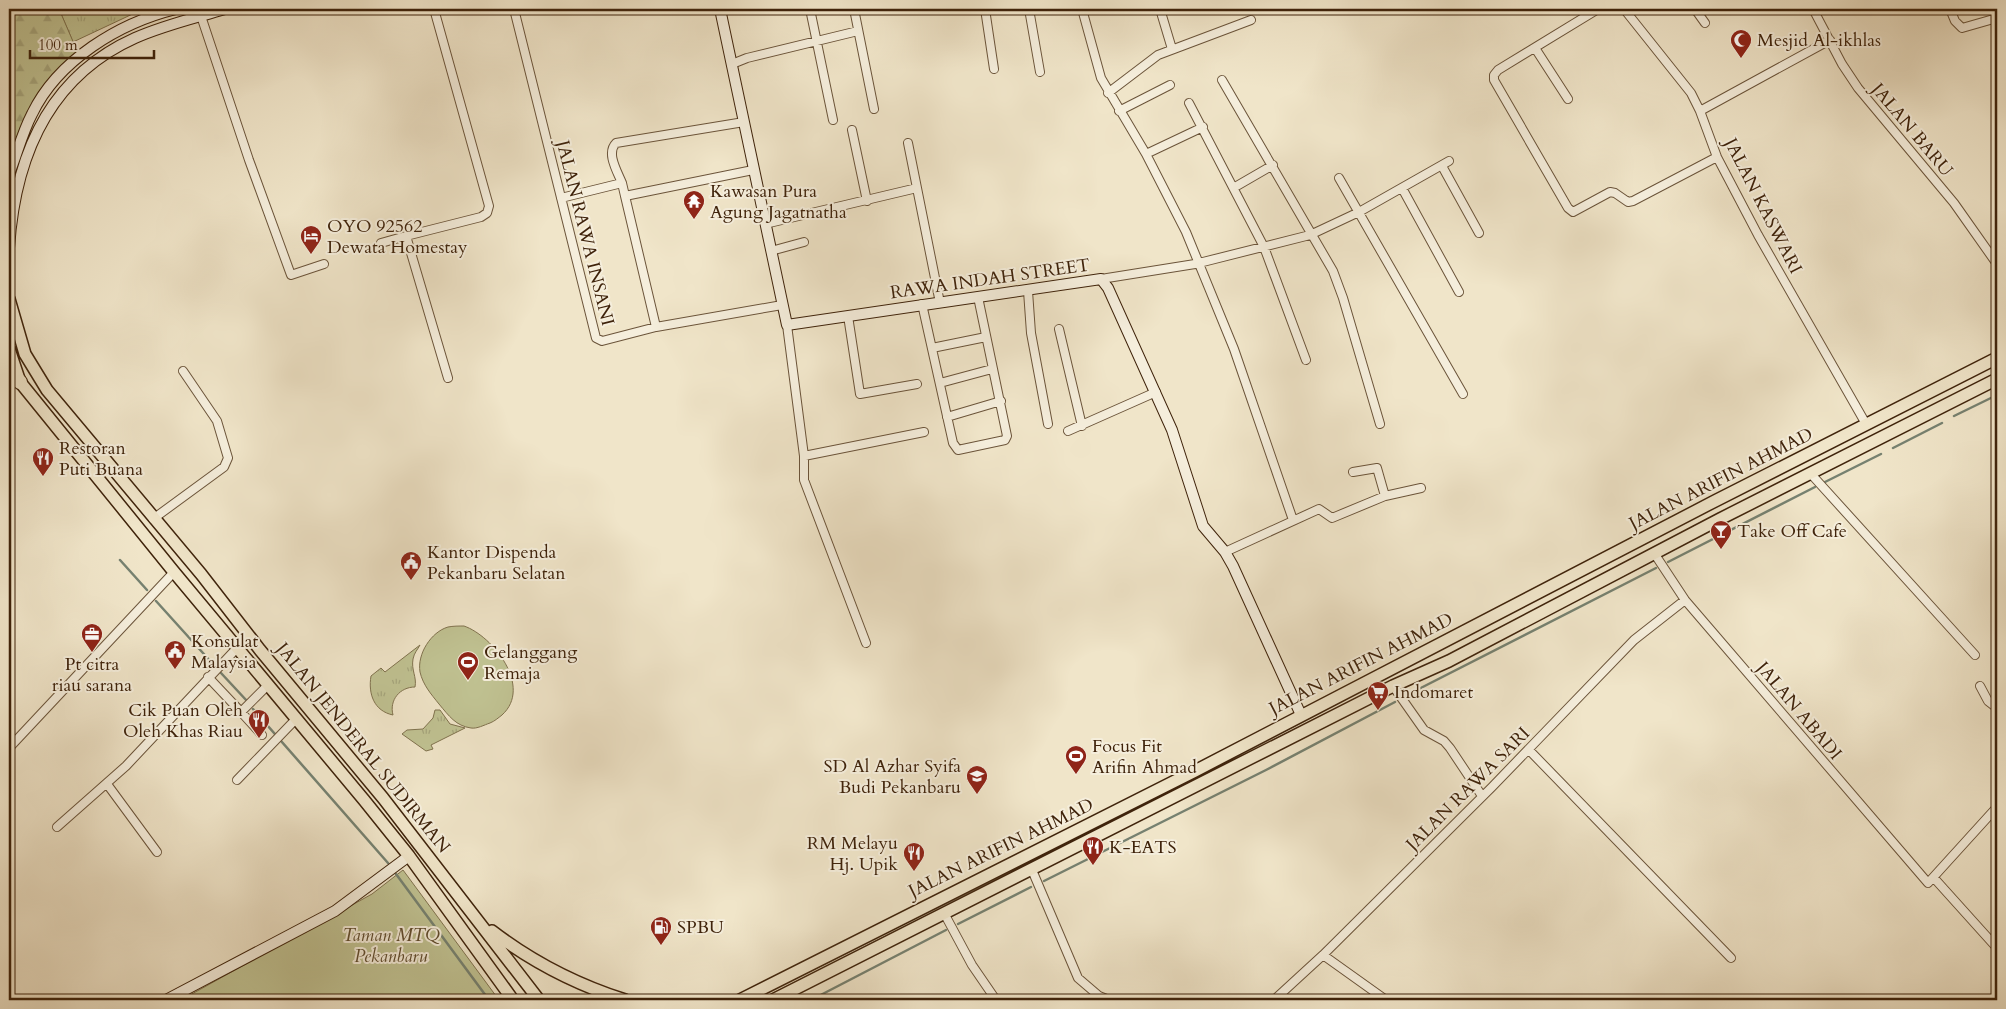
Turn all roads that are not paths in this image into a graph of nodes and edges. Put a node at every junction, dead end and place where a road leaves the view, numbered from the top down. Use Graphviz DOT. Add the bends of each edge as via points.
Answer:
graph roads {
  1 [pos="176,9"];
  2 [pos="225,9"];
  3 [pos="434,9"];
  4 [pos="514,9"];
  5 [pos="720,9"];
  6 [pos="810,9"];
  7 [pos="854,9"];
  8 [pos="986,9"];
  9 [pos="1029,9"];
  10 [pos="1082,9"];
  11 [pos="1160,9"];
  12 [pos="1598,9"];
  13 [pos="1636,9"];
  14 [pos="1695,9"];
  15 [pos="1813,9"];
  16 [pos="1950,9"];
  17 [pos="1626,11"];
  18 [pos="201,16"];
  19 [pos="1997,18"];
  20 [pos="1251,20"];
  21 [pos="1705,23"];
  22 [pos="858,31"];
  23 [pos="1830,40"];
  24 [pos="816,42"];
  25 [pos="1172,48"];
  26 [pos="1535,48"];
  27 [pos="732,64"];
  28 [pos="994,69"];
  29 [pos="1040,72"];
  30 [pos="1222,80"];
  31 [pos="1170,85"];
  32 [pos="1108,92"];
  33 [pos="1568,99"];
  34 [pos="1190,103"];
  35 [pos="874,109"];
  36 [pos="1119,111"];
  37 [pos="1700,111"];
  38 [pos="833,120"];
  39 [pos="744,122"];
  40 [pos="1202,127"];
  41 [pos="852,130"];
  42 [pos="908,143"];
  43 [pos="1146,154"];
  44 [pos="1717,156"];
  45 [pos="1273,165"];
  46 [pos="753,170"];
  47 [pos="9,174"];
  48 [pos="1339,178"];
  49 [pos="622,183"];
  50 [pos="1235,187"];
  51 [pos="917,188"];
  52 [pos="1402,188"];
  53 [pos="625,196"];
  54 [pos="561,198"];
  55 [pos="866,201"];
  56 [pos="1359,212"];
  57 [pos="766,224"];
  58 [pos="1479,233"];
  59 [pos="1310,235"];
  60 [pos="406,236"];
  61 [pos="804,242"];
  62 [pos="381,243"];
  63 [pos="1264,247"];
  64 [pos="9,248"];
  65 [pos="771,251"];
  66 [pos="1199,263"];
  67 [pos="324,264"];
  68 [pos="1997,264"];
  69 [pos="1101,279"];
  70 [pos="1028,291"];
  71 [pos="1459,292"];
  72 [pos="978,297"];
  73 [pos="9,299"];
  74 [pos="940,303"];
  75 [pos="922,304"];
  76 [pos="782,305"];
  77 [pos="848,316"];
  78 [pos="787,325"];
  79 [pos="656,328"];
  80 [pos="1059,329"];
  81 [pos="986,337"];
  82 [pos="932,348"];
  83 [pos="9,349"];
  84 [pos="1997,358"];
  85 [pos="1306,360"];
  86 [pos="992,369"];
  87 [pos="9,371"];
  88 [pos="182,371"];
  89 [pos="448,378"];
  90 [pos="1997,379"];
  91 [pos="20,382"];
  92 [pos="940,383"];
  93 [pos="917,384"];
  94 [pos="1156,392"];
  95 [pos="1463,394"];
  96 [pos="1001,401"];
  97 [pos="947,416"];
  98 [pos="1048,424"];
  99 [pos="1380,424"];
  100 [pos="1866,424"];
  101 [pos="1082,426"];
  102 [pos="1068,431"];
  103 [pos="924,432"];
  104 [pos="804,456"];
  105 [pos="1353,472"];
  106 [pos="1811,474"];
  107 [pos="1421,488"];
  108 [pos="1385,496"];
  109 [pos="1715,501"];
  110 [pos="153,519"];
  111 [pos="1720,519"];
  112 [pos="1293,520"];
  113 [pos="1225,552"];
  114 [pos="1654,553"];
  115 [pos="174,572"];
  116 [pos="201,574"];
  117 [pos="186,586"];
  118 [pos="1685,600"];
  119 [pos="866,643"];
  120 [pos="238,648"];
  121 [pos="1975,655"];
  122 [pos="208,677"];
  123 [pos="268,685"];
  124 [pos="1393,686"];
  125 [pos="1980,686"];
  126 [pos="1997,708"];
  127 [pos="1299,711"];
  128 [pos="241,712"];
  129 [pos="296,719"];
  130 [pos="262,735"];
  131 [pos="9,748"];
  132 [pos="1529,750"];
  133 [pos="237,780"];
  134 [pos="107,784"];
  135 [pos="1482,796"];
  136 [pos="1141,798"];
  137 [pos="1997,807"];
  138 [pos="1147,812"];
  139 [pos="57,828"];
  140 [pos="157,852"];
  141 [pos="409,856"];
  142 [pos="1032,870"];
  143 [pos="1931,881"];
  144 [pos="944,913"];
  145 [pos="479,920"];
  146 [pos="1997,948"];
  147 [pos="1324,955"];
  148 [pos="1731,958"];
  149 [pos="166,1000"];
  150 [pos="513,1000"];
  151 [pos="539,1000"];
  152 [pos="625,1000"];
  153 [pos="740,1000"];
  154 [pos="773,1000"];
  155 [pos="996,1000"];
  156 [pos="1109,1000"];
  157 [pos="1274,1000"];
  158 [pos="1386,1000"];
  1 -- 47 [label="street" via="157,13 118,30 84,53 54,80 32,114"];
  2 -- 18 [label="street"];
  3 -- 60 [label="street" via="489,206 481,217"];
  4 -- 54 [label="street, JALAN RAWA INSANI"];
  5 -- 27 [label="street"];
  6 -- 24 [label="street"];
  7 -- 22 [label="street"];
  8 -- 28 [label="street"];
  9 -- 29 [label="street"];
  10 -- 32 [label="street" via="1098,69"];
  11 -- 25 [label="street"];
  12 -- 26 [label="street"];
  13 -- 17 [label="street"];
  14 -- 21 [label="street"];
  15 -- 23 [label="street, JALAN BARU"];
  16 -- 19 [label="street" via="1955,22 1962,28"];
  17 -- 37 [label="street, JALAN KASWARI" via="1681,80"];
  18 -- 64 [label="street" via="114,48 91,63 65,89 43,119 27,154 15,200"];
  18 -- 67 [label="street" via="291,275"];
  20 -- 25 [label="street"];
  22 -- 24 [label="street"];
  22 -- 35 [label="street"];
  23 -- 37 [label="street"];
  23 -- 68 [label="street, JALAN BARU" via="1858,88 1954,203"];
  24 -- 27 [label="street"];
  24 -- 38 [label="street"];
  25 -- 32 [label="street" via="1148,60"];
  26 -- 33 [label="street"];
  26 -- 44 [label="street" via="1498,70 1494,80 1573,212 1610,192 1628,202 1633,201"];
  27 -- 39 [label="street"];
  30 -- 45 [label="street"];
  31 -- 36 [label="street"];
  32 -- 36 [label="street"];
  34 -- 40 [label="street"];
  36 -- 43 [label="street"];
  37 -- 44 [label="street, JALAN KASWARI"];
  39 -- 46 [label="street"];
  39 -- 49 [label="street" via="616,143 611,154"];
  40 -- 43 [label="street"];
  40 -- 50 [label="street"];
  41 -- 55 [label="street"];
  42 -- 51 [label="street"];
  43 -- 66 [label="street"];
  44 -- 100 [label="street, JALAN KASWARI" via="1758,235"];
  45 -- 50 [label="street"];
  45 -- 59 [label="street"];
  46 -- 53 [label="street"];
  46 -- 57 [label="street"];
  48 -- 56 [label="street"];
  49 -- 53 [label="street"];
  49 -- 54 [label="street"];
  50 -- 63 [label="street"];
  51 -- 55 [label="street"];
  51 -- 74 [label="street"];
  52 -- 56 [label="street"];
  52 -- 58 [label="street" via="1445,164"];
  52 -- 71 [label="street"];
  53 -- 79 [label="street"];
  54 -- 79 [label="street, JALAN RAWA INSANI" via="596,338 602,341"];
  55 -- 57 [label="street"];
  56 -- 59 [label="street"];
  56 -- 95 [label="street"];
  57 -- 65 [label="street"];
  59 -- 63 [label="street"];
  59 -- 99 [label="street" via="1338,283"];
  60 -- 62 [label="street"];
  60 -- 89 [label="street"];
  61 -- 65 [label="street"];
  63 -- 66 [label="street"];
  63 -- 85 [label="street"];
  65 -- 76 [label="street"];
  66 -- 69 [label="street"];
  66 -- 112 [label="street" via="1234,348"];
  69 -- 70 [label="street, RAWA INDAH STREET"];
  69 -- 94 [label="street, RAWA INDAH STREET"];
  70 -- 72 [label="street, RAWA INDAH STREET"];
  70 -- 98 [label="street" via="1031,333"];
  72 -- 74 [label="street, RAWA INDAH STREET"];
  72 -- 81 [label="street"];
  73 -- 110 [label="main road, JALAN JENDERAL SUDIRMAN" via="26,354 38,377"];
  74 -- 75 [label="street, RAWA INDAH STREET"];
  75 -- 77 [label="street, RAWA INDAH STREET"];
  75 -- 82 [label="street"];
  76 -- 78 [label="street"];
  76 -- 79 [label="street, JALAN RAWA INSANI"];
  77 -- 78 [label="street, RAWA INDAH STREET"];
  77 -- 93 [label="street" via="860,394"];
  78 -- 104 [label="street"];
  80 -- 101 [label="street"];
  81 -- 82 [label="street"];
  81 -- 86 [label="street"];
  82 -- 92 [label="street"];
  83 -- 91 [label="main road, JALAN JENDERAL SUDIRMAN"];
  84 -- 100 [label="main road, JALAN ARIFIN AHMAD"];
  86 -- 92 [label="street"];
  86 -- 96 [label="street"];
  87 -- 91 [label="highway"];
  88 -- 110 [label="street" via="217,421 228,458 224,467"];
  90 -- 106 [label="main road, JALAN ARIFIN AHMAD"];
  91 -- 115 [label="main road, JALAN JENDERAL SUDIRMAN"];
  92 -- 97 [label="street"];
  94 -- 101 [label="street"];
  94 -- 113 [label="street, RAWA INDAH STREET" via="1179,449 1203,526"];
  96 -- 97 [label="street"];
  96 -- 97 [label="street" via="1007,433 1005,440 958,450 953,443"];
  100 -- 109 [label="main road, JALAN ARIFIN AHMAD"];
  101 -- 102 [label="street"];
  103 -- 104 [label="street"];
  104 -- 119 [label="street" via="808,495"];
  105 -- 108 [label="street" via="1377,468"];
  106 -- 111 [label="main road, JALAN ARIFIN AHMAD"];
  106 -- 121 [label="street"];
  107 -- 108 [label="street"];
  108 -- 112 [label="street" via="1332,518 1320,509"];
  109 -- 111 [label="main road"];
  109 -- 127 [label="main road, JALAN ARIFIN AHMAD"];
  110 -- 116 [label="main road, JALAN JENDERAL SUDIRMAN"];
  111 -- 114 [label="main road, JALAN ARIFIN AHMAD"];
  112 -- 113 [label="street"];
  113 -- 127 [label="street, RAWA INDAH STREET"];
  114 -- 118 [label="street, JALAN ABADI"];
  114 -- 124 [label="main road, JALAN ARIFIN AHMAD" via="1449,661"];
  115 -- 117 [label="main road, JALAN JENDERAL SUDIRMAN"];
  115 -- 131 [label="street"];
  116 -- 117 [label="main road"];
  116 -- 145 [label="main road, JALAN JENDERAL SUDIRMAN"];
  117 -- 120 [label="main road, JALAN JENDERAL SUDIRMAN"];
  118 -- 132 [label="street, JALAN RAWA SARI" via="1638,636"];
  118 -- 143 [label="street, JALAN ABADI"];
  120 -- 122 [label="street"];
  120 -- 123 [label="main road, JALAN JENDERAL SUDIRMAN"];
  122 -- 128 [label="street"];
  122 -- 134 [label="street"];
  123 -- 128 [label="street"];
  123 -- 129 [label="main road, JALAN JENDERAL SUDIRMAN"];
  124 -- 135 [label="street" via="1424,730 1450,748"];
  124 -- 138 [label="main road, JALAN ARIFIN AHMAD"];
  125 -- 126 [label="street" via="1988,701"];
  127 -- 136 [label="main road, JALAN ARIFIN AHMAD"];
  128 -- 130 [label="street"];
  129 -- 133 [label="street"];
  129 -- 141 [label="main road, JALAN JENDERAL SUDIRMAN"];
  132 -- 135 [label="street, JALAN RAWA SARI"];
  132 -- 148 [label="street"];
  134 -- 139 [label="street"];
  134 -- 140 [label="street"];
  135 -- 147 [label="street, JALAN RAWA SARI"];
  136 -- 138 [label="main road"];
  136 -- 153 [label="main road, JALAN ARIFIN AHMAD"];
  137 -- 143 [label="street"];
  138 -- 142 [label="main road, JALAN ARIFIN AHMAD"];
  141 -- 149 [label="street" via="335,911"];
  141 -- 150 [label="main road, JALAN JENDERAL SUDIRMAN"];
  142 -- 144 [label="main road, JALAN ARIFIN AHMAD"];
  142 -- 156 [label="street" via="1078,978"];
  143 -- 146 [label="street, JALAN ABADI"];
  144 -- 154 [label="main road, JALAN ARIFIN AHMAD"];
  144 -- 155 [label="street" via="972,965"];
  145 -- 151 [label="main road, JALAN JENDERAL SUDIRMAN"];
  145 -- 152 [label="main road" via="515,949 536,961"];
  147 -- 157 [label="street, JALAN RAWA SARI"];
  147 -- 158 [label="street"];
}
